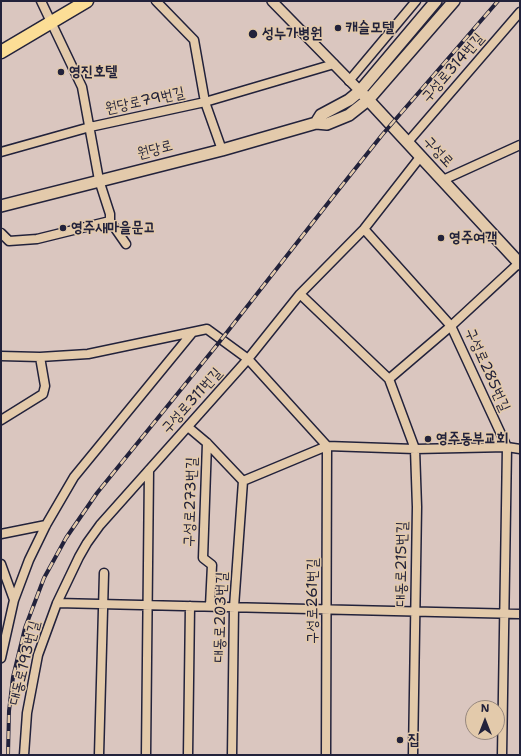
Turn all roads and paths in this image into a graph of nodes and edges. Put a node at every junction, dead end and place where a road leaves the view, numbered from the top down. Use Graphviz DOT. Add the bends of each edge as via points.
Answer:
graph roads {
  1 [pos="41,1"];
  2 [pos="87,1"];
  3 [pos="156,1"];
  4 [pos="272,1"];
  5 [pos="416,1"];
  6 [pos="436,1"];
  7 [pos="454,1"];
  8 [pos="520,12"];
  9 [pos="51,23"];
  10 [pos="1,52"];
  11 [pos="334,64"];
  12 [pos="349,81"];
  13 [pos="360,91"];
  14 [pos="368,100"];
  15 [pos="205,102"];
  16 [pos="316,123"];
  17 [pos="90,127"];
  18 [pos="408,142"];
  19 [pos="520,145"];
  20 [pos="222,150"];
  21 [pos="1,152"];
  22 [pos="421,156"];
  23 [pos="99,180"];
  24 [pos="443,180"];
  25 [pos="1,206"];
  26 [pos="110,221"];
  27 [pos="364,229"];
  28 [pos="1,233"];
  29 [pos="126,244"];
  30 [pos="519,263"];
  31 [pos="300,294"];
  32 [pos="451,326"];
  33 [pos="192,333"];
  34 [pos="1,356"];
  35 [pos="40,357"];
  36 [pos="248,359"];
  37 [pos="389,379"];
  38 [pos="1,420"];
  39 [pos="188,427"];
  40 [pos="207,443"];
  41 [pos="327,446"];
  42 [pos="507,448"];
  43 [pos="415,449"];
  44 [pos="520,449"];
  45 [pos="149,470"];
  46 [pos="243,481"];
  47 [pos="46,525"];
  48 [pos="1,534"];
  49 [pos="1,564"];
  50 [pos="104,573"];
  51 [pos="14,600"];
  52 [pos="56,603"];
  53 [pos="103,604"];
  54 [pos="149,605"];
  55 [pos="190,606"];
  56 [pos="210,606"];
  57 [pos="234,607"];
  58 [pos="328,609"];
  59 [pos="414,612"];
  60 [pos="505,614"];
  61 [pos="520,614"];
  62 [pos="1,658"];
  63 [pos="24,755"];
  64 [pos="99,755"];
  65 [pos="146,755"];
  66 [pos="188,755"];
  67 [pos="232,755"];
  68 [pos="326,755"];
  69 [pos="413,755"];
  70 [pos="502,755"];
  1 -- 9 [label="street"];
  2 -- 9 [label="main road"];
  3 -- 15 [label="street" via="194,40"];
  4 -- 11 [label="street, 구성로"];
  5 -- 12 [label="street"];
  6 -- 13 [label="main road, 원당로"];
  7 -- 14 [label="main road, 원당로"];
  8 -- 18 [label="street, 구성로314번길"];
  9 -- 10 [label="main road"];
  9 -- 17 [label="street" via="82,86"];
  11 -- 12 [label="street, 구성로"];
  11 -- 15 [label="street"];
  12 -- 13 [label="street, 구성로"];
  13 -- 14 [label="main road, 구성로"];
  13 -- 16 [label="main road, 원당로" via="321,115"];
  14 -- 16 [label="main road, 원당로" via="349,115 327,124"];
  14 -- 18 [label="main road, 구성로"];
  15 -- 17 [label="street, 원당로79번길"];
  15 -- 20 [label="street"];
  16 -- 20 [label="main road, 원당로"];
  17 -- 21 [label="street, 원당로79번길"];
  17 -- 23 [label="street"];
  18 -- 22 [label="main road, 구성로"];
  19 -- 24 [label="street"];
  20 -- 23 [label="main road, 원당로"];
  22 -- 24 [label="main road, 구성로"];
  22 -- 27 [label="street, 구성로311번길"];
  23 -- 25 [label="main road, 원당로"];
  23 -- 26 [label="street"];
  24 -- 30 [label="main road, 구성로"];
  26 -- 28 [label="street" via="37,239 9,241"];
  26 -- 29 [label="street"];
  27 -- 31 [label="street, 구성로311번길"];
  27 -- 32 [label="street"];
  30 -- 32 [label="street, 구성로"];
  31 -- 36 [label="street, 구성로311번길"];
  31 -- 37 [label="street, 대동로215번길"];
  32 -- 37 [label="street"];
  32 -- 42 [label="street, 구성로285번길"];
  33 -- 35 [label="street" via="88,354"];
  33 -- 36 [label="street" via="206,329"];
  33 -- 47 [label="street" via="74,477"];
  34 -- 35 [label="street"];
  35 -- 38 [label="street" via="45,386 43,394"];
  36 -- 39 [label="street, 구성로311번길"];
  36 -- 41 [label="street"];
  37 -- 43 [label="street, 대동로215번길"];
  39 -- 40 [label="street"];
  39 -- 45 [label="street, 구성로311번길"];
  40 -- 46 [label="street"];
  40 -- 56 [label="street, 구성로273번길" via="203,558 212,566"];
  41 -- 43 [label="street"];
  41 -- 46 [label="street"];
  41 -- 58 [label="street, 구성로261번길"];
  42 -- 43 [label="street"];
  42 -- 44 [label="street"];
  42 -- 60 [label="street"];
  43 -- 59 [label="street, 대동로215번길" via="417,507"];
  45 -- 52 [label="street, 구성로311번길" via="100,525 76,562"];
  45 -- 54 [label="street"];
  46 -- 57 [label="street, 대동로203번길"];
  47 -- 48 [label="street"];
  47 -- 51 [label="street"];
  49 -- 51 [label="street"];
  50 -- 53 [label="street"];
  51 -- 62 [label="street"];
  52 -- 53 [label="street"];
  52 -- 63 [label="street, 대동로193번길" via="38,655 32,683"];
  53 -- 54 [label="street"];
  53 -- 64 [label="street"];
  54 -- 55 [label="street"];
  54 -- 65 [label="street"];
  55 -- 56 [label="street"];
  55 -- 66 [label="street"];
  56 -- 57 [label="street"];
  57 -- 58 [label="street"];
  57 -- 67 [label="street, 대동로203번길"];
  58 -- 59 [label="street"];
  58 -- 68 [label="street, 구성로261번길"];
  59 -- 60 [label="street"];
  59 -- 69 [label="street, 대동로215번길"];
  60 -- 61 [label="street"];
  60 -- 70 [label="street"];
}
